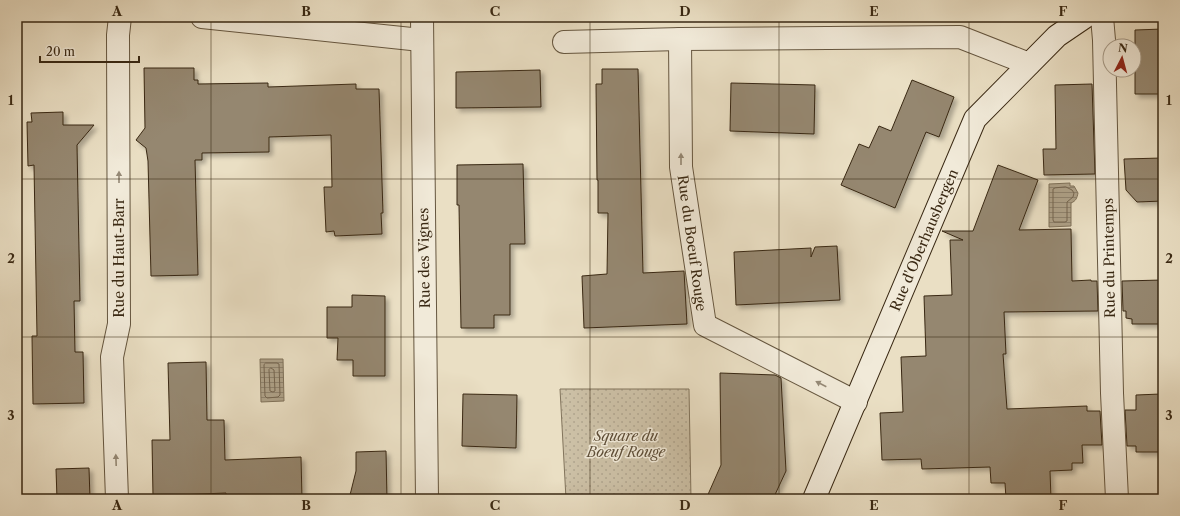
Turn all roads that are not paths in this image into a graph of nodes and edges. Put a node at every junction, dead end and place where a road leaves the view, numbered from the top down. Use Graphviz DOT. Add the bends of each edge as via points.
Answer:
graph roads {
  1 [pos="120,17"];
  2 [pos="202,17"];
  3 [pos="422,17"];
  4 [pos="1085,17"];
  5 [pos="1102,17"];
  6 [pos="680,39"];
  7 [pos="421,40"];
  8 [pos="564,42"];
  9 [pos="1030,64"];
  10 [pos="856,402"];
  11 [pos="117,499"];
  12 [pos="427,499"];
  13 [pos="814,499"];
  14 [pos="1117,499"];
  11 -- 1 [label="street, Rue du Haut-Barr, one-way" via="112,357 119,324"];
  2 -- 7 [label="street"];
  3 -- 7 [label="street, Rue des Vignes"];
  4 -- 9 [label="street, Rue d'Oberhausbergen" via="1057,36"];
  5 -- 14 [label="street, Rue du Printemps"];
  6 -- 8 [label="street"];
  6 -- 9 [label="street" via="960,37"];
  10 -- 6 [label="street, Rue du Boeuf Rouge, one-way" via="705,325 681,166"];
  7 -- 12 [label="street, Rue des Vignes"];
  9 -- 10 [label="street, Rue d'Oberhausbergen" via="976,119"];
  10 -- 13 [label="street, Rue d'Oberhausbergen"];
}
